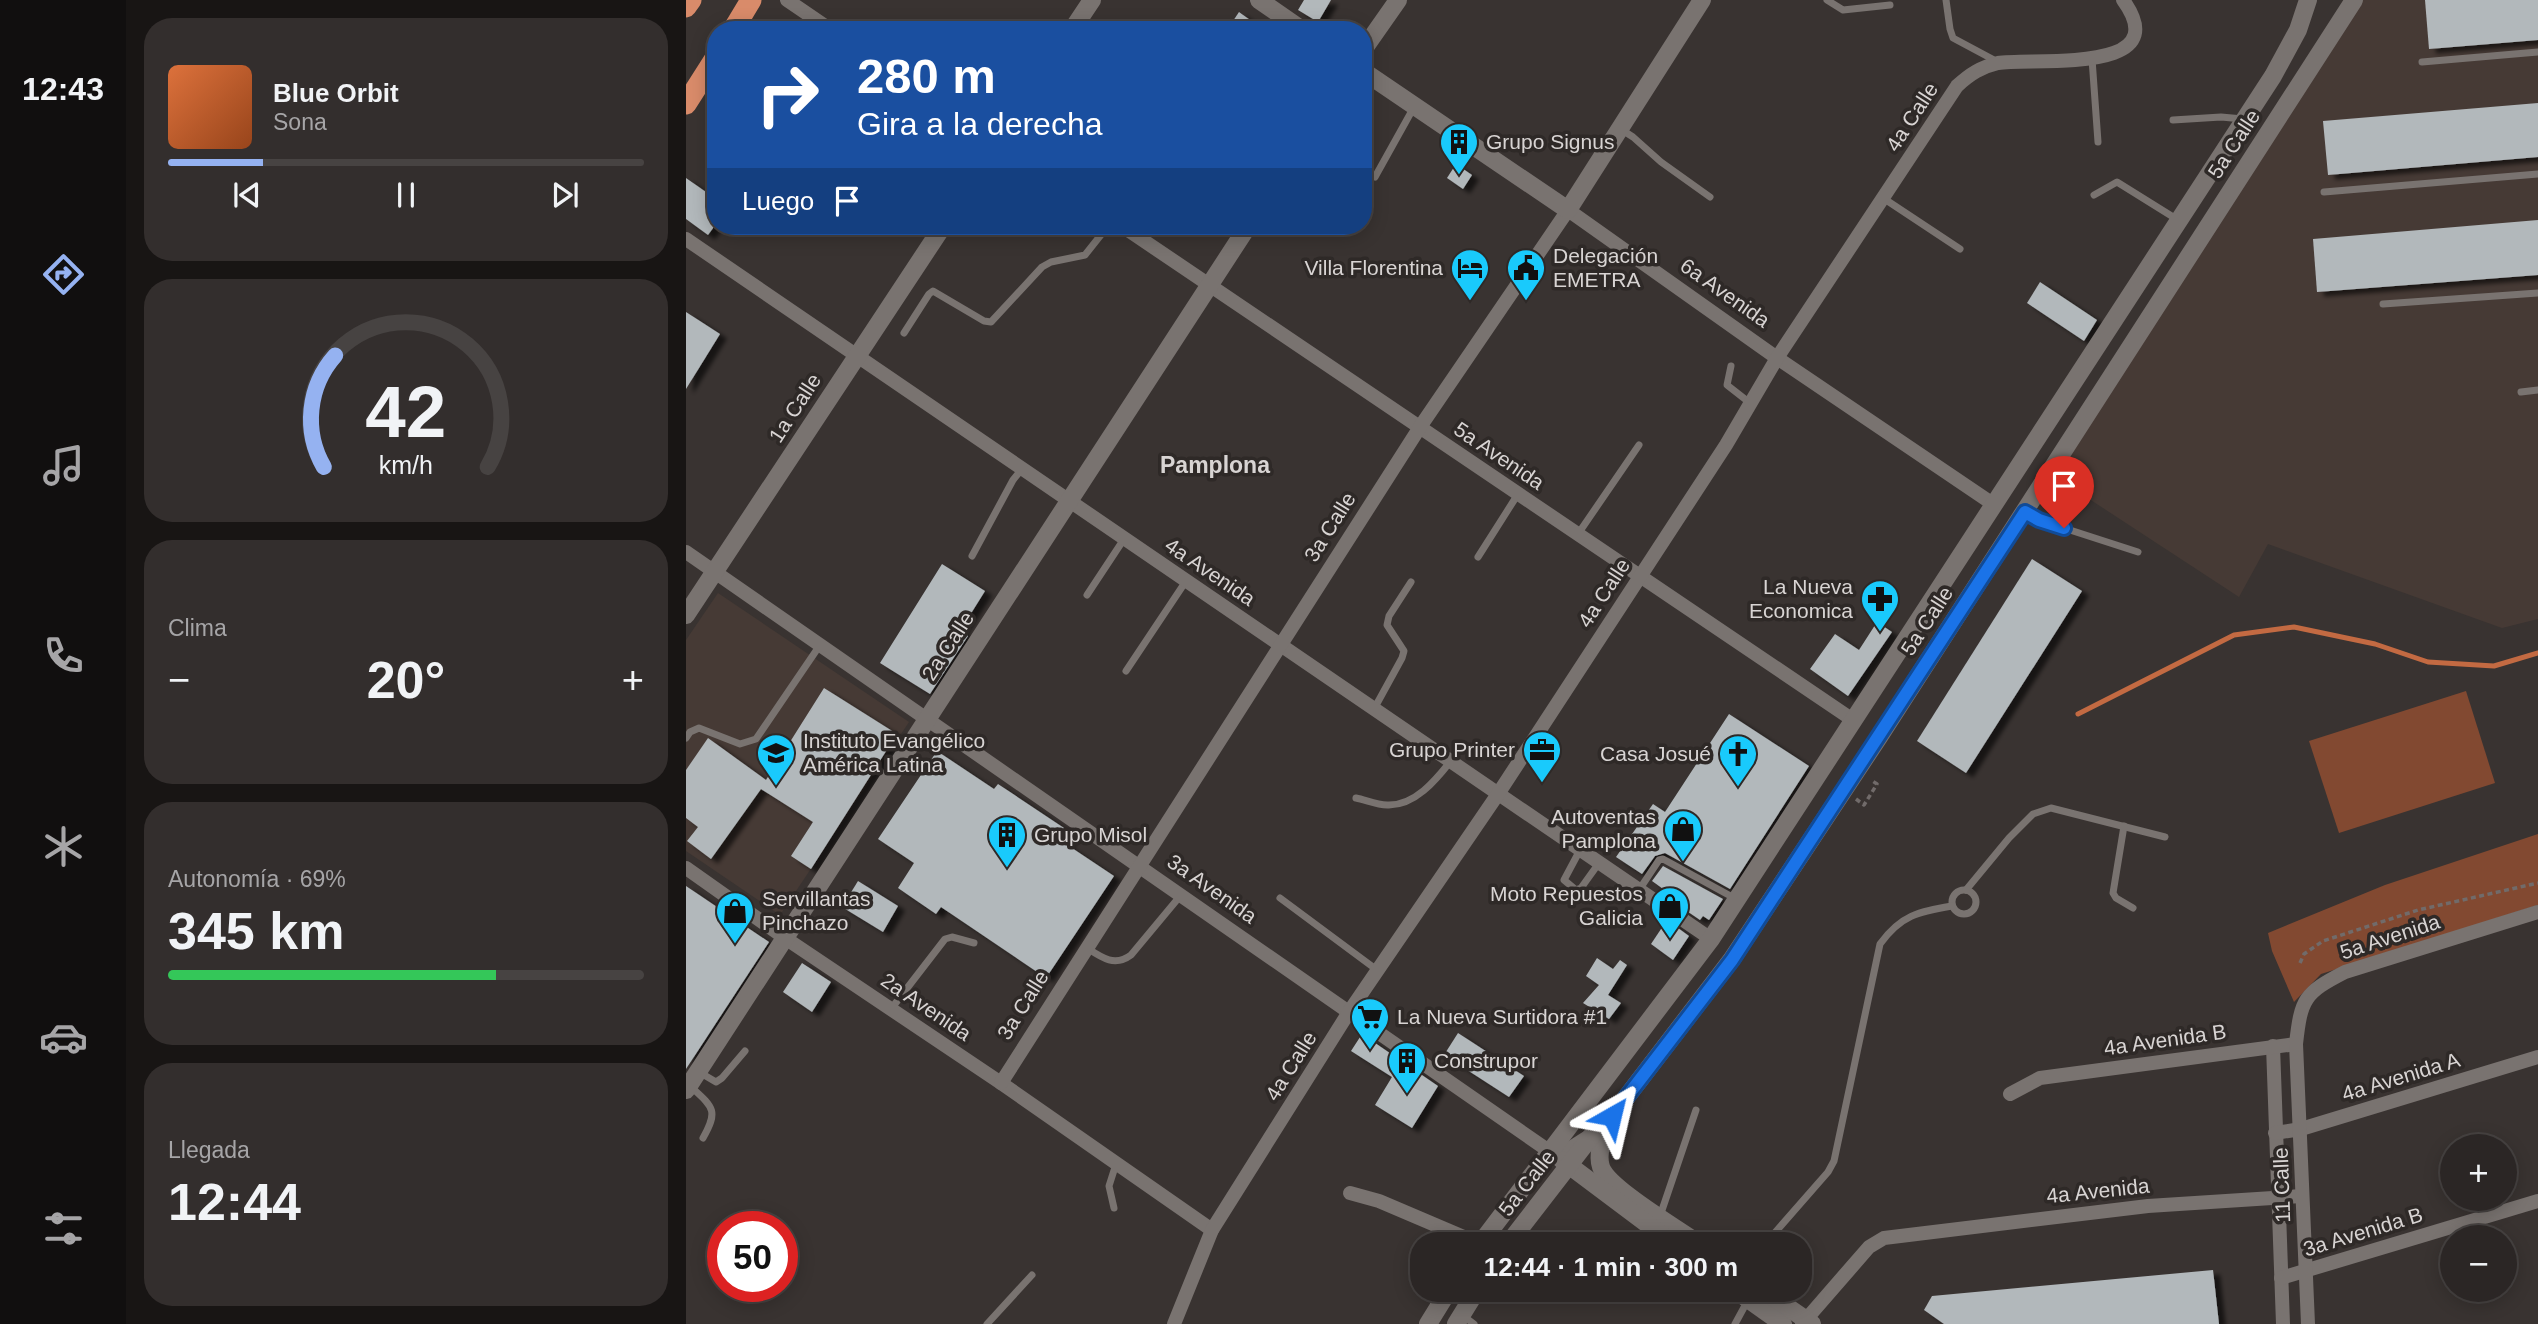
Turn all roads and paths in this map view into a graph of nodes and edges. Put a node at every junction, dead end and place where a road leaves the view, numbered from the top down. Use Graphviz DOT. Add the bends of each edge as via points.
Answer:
graph roads {
  1 [pos="691,0"];
  2 [pos="751,0"];
  3 [pos="788,0"];
  4 [pos="1092,0"];
  5 [pos="1259,0"];
  6 [pos="1398,0"];
  7 [pos="1702,0"];
  8 [pos="1826,0"];
  9 [pos="1946,0"];
  10 [pos="2123,0"];
  11 [pos="2295,0"];
  12 [pos="2308,0"];
  13 [pos="2354,0"];
  14 [pos="1890,5"];
  15 [pos="686,7"];
  16 [pos="738,21"];
  17 [pos="818,21"];
  18 [pos="1078,21"];
  19 [pos="1289,21"];
  20 [pos="2298,30"];
  21 [pos="1372,37"];
  22 [pos="2538,52"];
  23 [pos="2092,59"];
  24 [pos="2422,62"];
  25 [pos="1999,63"];
  26 [pos="707,71"];
  27 [pos="1372,77"];
  28 [pos="686,104"];
  29 [pos="1415,106"];
  30 [pos="2244,119"];
  31 [pos="2173,120"];
  32 [pos="1619,128"];
  33 [pos="2098,142"];
  34 [pos="2538,174"];
  35 [pos="1375,177"];
  36 [pos="2325,192"];
  37 [pos="2094,195"];
  38 [pos="1710,197"];
  39 [pos="1883,198"];
  40 [pos="1568,210"];
  41 [pos="2178,220"];
  42 [pos="937,235"];
  43 [pos="1101,235"];
  44 [pos="1135,235"];
  45 [pos="1242,235"];
  46 [pos="686,239"];
  47 [pos="1960,249"];
  48 [pos="1209,285"];
  49 [pos="2538,293"];
  50 [pos="2383,304"];
  51 [pos="904,333"];
  52 [pos="857,356"];
  53 [pos="1777,358"];
  54 [pos="1731,366"];
  55 [pos="2538,390"];
  56 [pos="2521,392"];
  57 [pos="1750,403"];
  58 [pos="1420,427"];
  59 [pos="1639,445"];
  60 [pos="1023,469"];
  61 [pos="1518,494"];
  62 [pos="1069,501"];
  63 [pos="1993,504"];
  64 [pos="2025,512"];
  65 [pos="1578,534"];
  66 [pos="1124,538"];
  67 [pos="686,552"];
  68 [pos="2137,552"];
  69 [pos="972,556"];
  70 [pos="1478,557"];
  71 [pos="715,572"];
  72 [pos="1639,576"];
  73 [pos="1186,580"];
  74 [pos="1411,582"];
  75 [pos="1087,594"];
  76 [pos="686,615"];
  77 [pos="821,645"];
  78 [pos="1282,646"];
  79 [pos="1126,671"];
  80 [pos="1374,709"];
  81 [pos="927,719"];
  82 [pos="1853,720"];
  83 [pos="686,738"];
  84 [pos="1451,761"];
  85 [pos="1877,784"];
  86 [pos="1498,794"];
  87 [pos="1356,798"];
  88 [pos="1864,804"];
  89 [pos="2124,826"];
  90 [pos="2165,837"];
  91 [pos="1580,849"];
  92 [pos="1600,863"];
  93 [pos="1139,866"];
  94 [pos="686,867"];
  95 [pos="2538,883"];
  96 [pos="1639,890"];
  97 [pos="1966,890"];
  98 [pos="1181,895"];
  99 [pos="1280,898"];
  100 [pos="1736,900"];
  101 [pos="1952,906"];
  102 [pos="2133,908"];
  103 [pos="2538,912"];
  104 [pos="785,937"];
  105 [pos="1711,939"];
  106 [pos="974,943"];
  107 [pos="1086,947"];
  108 [pos="2300,963"];
  109 [pos="1377,970"];
  110 [pos="891,1009"];
  111 [pos="1349,1012"];
  112 [pos="2296,1044"];
  113 [pos="2273,1046"];
  114 [pos="745,1051"];
  115 [pos="2538,1057"];
  116 [pos="691,1083"];
  117 [pos="1001,1083"];
  118 [pos="2010,1094"];
  119 [pos="1696,1110"];
  120 [pos="1612,1116"];
  121 [pos="2301,1129"];
  122 [pos="2275,1133"];
  123 [pos="1593,1134"];
  124 [pos="703,1138"];
  125 [pos="1549,1151"];
  126 [pos="1116,1164"];
  127 [pos="1569,1166"];
  128 [pos="1350,1193"];
  129 [pos="2277,1196"];
  130 [pos="2302,1196"];
  131 [pos="2538,1201"];
  132 [pos="1114,1208"];
  133 [pos="1660,1216"];
  134 [pos="1212,1230"];
  135 [pos="1452,1232"];
  136 [pos="1489,1232"];
  137 [pos="1517,1232"];
  138 [pos="1658,1232"];
  139 [pos="1682,1232"];
  140 [pos="1776,1232"];
  141 [pos="2306,1271"];
  142 [pos="1032,1275"];
  143 [pos="2281,1278"];
  144 [pos="1441,1302"];
  145 [pos="1745,1302"];
  146 [pos="1760,1302"];
  147 [pos="1769,1302"];
  148 [pos="1806,1322"];
  149 [pos="987,1324"];
  150 [pos="1174,1324"];
  151 [pos="1428,1324"];
  152 [pos="1735,1324"];
  153 [pos="1783,1324"];
  154 [pos="2283,1324"];
  155 [pos="2308,1324"];
  1 -- 15 [label="highway"];
  2 -- 16 [label="highway"];
  3 -- 17 [label="street"];
  4 -- 18 [label="main road"];
  5 -- 19 [label="main road"];
  6 -- 21 [label="main road"];
  7 -- 32 [label="main road, 3a Calle"];
  8 -- 14 [label="lane" via="1843,10"];
  9 -- 25 [label="lane" via="1953,38"];
  10 -- 23 [label="street, 4a Calle" via="2135,28 2132,41 2118,54"];
  11 -- 20 [label="main road"];
  12 -- 20 [label="main road, 5a Calle"];
  13 -- 64 [label="main road, 5a Calle"];
  20 -- 30 [label="main road, 5a Calle"];
  22 -- 24 [label="lane"];
  23 -- 25 [label="street, 4a Calle"];
  23 -- 33 [label="lane"];
  25 -- 39 [label="street, 4a Calle" via="1972,71 1957,86"];
  26 -- 28 [label="highway"];
  27 -- 29 [label="main road, 6a Avenida"];
  29 -- 35 [label="lane"];
  29 -- 40 [label="main road, 6a Avenida"];
  30 -- 31 [label="lane"];
  30 -- 41 [label="main road, 5a Calle"];
  32 -- 38 [label="lane"];
  32 -- 40 [label="main road, 3a Calle"];
  34 -- 36 [label="lane"];
  37 -- 41 [label="lane" via="2118,182"];
  39 -- 47 [label="lane"];
  39 -- 53 [label="street, 4a Calle"];
  40 -- 53 [label="street, 6a Avenida"];
  40 -- 58 [label="street, 3a Calle"];
  41 -- 63 [label="main road, 5a Calle"];
  42 -- 52 [label="main road, 1a Calle"];
  43 -- 51 [label="lane" via="1085,255 1042,267 991,322 933,291"];
  44 -- 48 [label="street, 5a Avenida"];
  45 -- 48 [label="main road, 2a Calle"];
  46 -- 52 [label="street, 4a Avenida"];
  48 -- 58 [label="street, 5a Avenida"];
  48 -- 62 [label="main road, 2a Calle"];
  49 -- 50 [label="lane"];
  52 -- 60 [label="street, 4a Avenida"];
  52 -- 71 [label="main road, 1a Calle"];
  53 -- 57 [label="street, 4a Calle"];
  53 -- 63 [label="street, 6a Avenida"];
  54 -- 57 [label="lane" via="1727,385"];
  55 -- 56 [label="lane"];
  57 -- 72 [label="street, 4a Calle"];
  58 -- 61 [label="street, 5a Avenida"];
  58 -- 78 [label="street, 3a Calle"];
  59 -- 65 [label="lane"];
  60 -- 62 [label="street, 4a Avenida"];
  60 -- 69 [label="lane"];
  61 -- 65 [label="street, 5a Avenida"];
  61 -- 70 [label="lane"];
  62 -- 66 [label="street, 4a Avenida"];
  62 -- 81 [label="main road, 2a Calle"];
  63 -- 82 [label="main road, 5a Calle"];
  64 -- 68 [label="lane"];
  64 -- 120 [label="main road, 5a Calle" via="1732,960"];
  65 -- 72 [label="street, 5a Avenida"];
  66 -- 73 [label="street, 4a Avenida"];
  66 -- 75 [label="lane"];
  67 -- 71 [label="street, 3a Avenida"];
  71 -- 76 [label="main road, 1a Calle"];
  71 -- 77 [label="street, 3a Avenida"];
  72 -- 82 [label="street, 5a Avenida"];
  72 -- 86 [label="street, 4a Calle"];
  73 -- 78 [label="street, 4a Avenida"];
  73 -- 79 [label="lane"];
  74 -- 80 [label="lane" via="1387,625 1404,651 1402,659"];
  77 -- 81 [label="street, 3a Avenida"];
  77 -- 83 [label="lane" via="756,739 740,744 699,728"];
  78 -- 80 [label="street, 4a Avenida"];
  78 -- 93 [label="street, 3a Calle"];
  80 -- 84 [label="street, 4a Avenida"];
  81 -- 93 [label="street, 3a Avenida"];
  81 -- 104 [label="main road, 2a Calle"];
  82 -- 100 [label="main road, 5a Calle"];
  84 -- 86 [label="street, 4a Avenida"];
  84 -- 87 [label="lane" via="1414,799 1389,806"];
  85 -- 88 [label="path"];
  86 -- 91 [label="street, 4a Avenida"];
  86 -- 109 [label="street, 4a Calle"];
  89 -- 90 [label="lane"];
  89 -- 97 [label="lane" via="2052,808 2033,814"];
  89 -- 102 [label="lane" via="2113,893"];
  91 -- 92 [label="street, 4a Avenida"];
  91 -- 92 [label="lane" via="1564,880 1576,890"];
  92 -- 96 [label="street, 4a Avenida"];
  93 -- 98 [label="street, 3a Avenida"];
  93 -- 107 [label="street, 3a Calle"];
  94 -- 104 [label="street, 2a Avenida"];
  95 -- 108 [label="path" via="2418,910 2323,941 2304,954"];
  96 -- 100 [label="lane" via="1663,859"];
  96 -- 105 [label="street, 4a Avenida"];
  97 -- 101 [label="lane" via="1954,894"];
  97 -- 101 [label="lane" via="1975,898 1973,910 1961,914"];
  98 -- 107 [label="lane" via="1123,961 1101,957"];
  98 -- 111 [label="street, 3a Avenida"];
  99 -- 109 [label="lane"];
  100 -- 105 [label="main road, 5a Calle"];
  101 -- 140 [label="lane" via="1916,913 1880,944 1834,1161"];
  103 -- 112 [label="street, 5a Avenida" via="2345,972 2316,986 2300,1011"];
  104 -- 110 [label="street, 2a Avenida"];
  104 -- 116 [label="main road, 2a Calle"];
  105 -- 125 [label="main road, 5a Calle"];
  106 -- 110 [label="lane" via="945,939"];
  107 -- 117 [label="street, 3a Calle"];
  109 -- 111 [label="street, 4a Calle"];
  110 -- 117 [label="street, 2a Avenida"];
  111 -- 125 [label="street, 3a Avenida"];
  111 -- 134 [label="street, 4a Calle"];
  112 -- 113 [label="street, 4a Avenida B"];
  112 -- 121 [label="street, 11 Calle"];
  113 -- 118 [label="street, 4a Avenida B" via="2040,1078"];
  113 -- 122 [label="street, 11 Calle"];
  114 -- 116 [label="lane" via="722,1079"];
  115 -- 121 [label="street, 4a Avenida A"];
  116 -- 124 [label="lane" via="711,1109 713,1120"];
  117 -- 126 [label="street, 2a Avenida"];
  119 -- 133 [label="lane"];
  120 -- 123 [label="main road, 5a Calle"];
  120 -- 133 [label="main road" via="1599,1158 1601,1170 1613,1185"];
  121 -- 122 [label="street, 4a Avenida A"];
  121 -- 130 [label="street, 11 Calle"];
  122 -- 129 [label="street, 11 Calle"];
  123 -- 125 [label="street" via="1563,1153"];
  123 -- 127 [label="main road, 5a Calle"];
  125 -- 127 [label="main road, 3a Avenida"];
  125 -- 136 [label="main road, 5a Calle"];
  126 -- 132 [label="lane" via="1109,1186"];
  126 -- 134 [label="street, 2a Avenida"];
  127 -- 137 [label="main road, 5a Calle"];
  127 -- 138 [label="main road, 3a Avenida"];
  128 -- 135 [label="street"];
  129 -- 130 [label="street, 4a Avenida"];
  129 -- 143 [label="street, 11 Calle"];
  129 -- 148 [label="street, 4a Avenida" via="2148,1206 1884,1238 1869,1247"];
  130 -- 141 [label="street, 11 Calle"];
  131 -- 141 [label="street, 3a Avenida B"];
  133 -- 139 [label="main road"];
  134 -- 150 [label="street, 4a Calle"];
  141 -- 143 [label="street, 3a Avenida B"];
  141 -- 155 [label="street, 11 Calle"];
  142 -- 149 [label="lane"];
  143 -- 154 [label="street, 11 Calle"];
  144 -- 151 [label="main road"];
  145 -- 152 [label="lane"];
  146 -- 153 [label="main road"];
  147 -- 148 [label="main road"];
}
